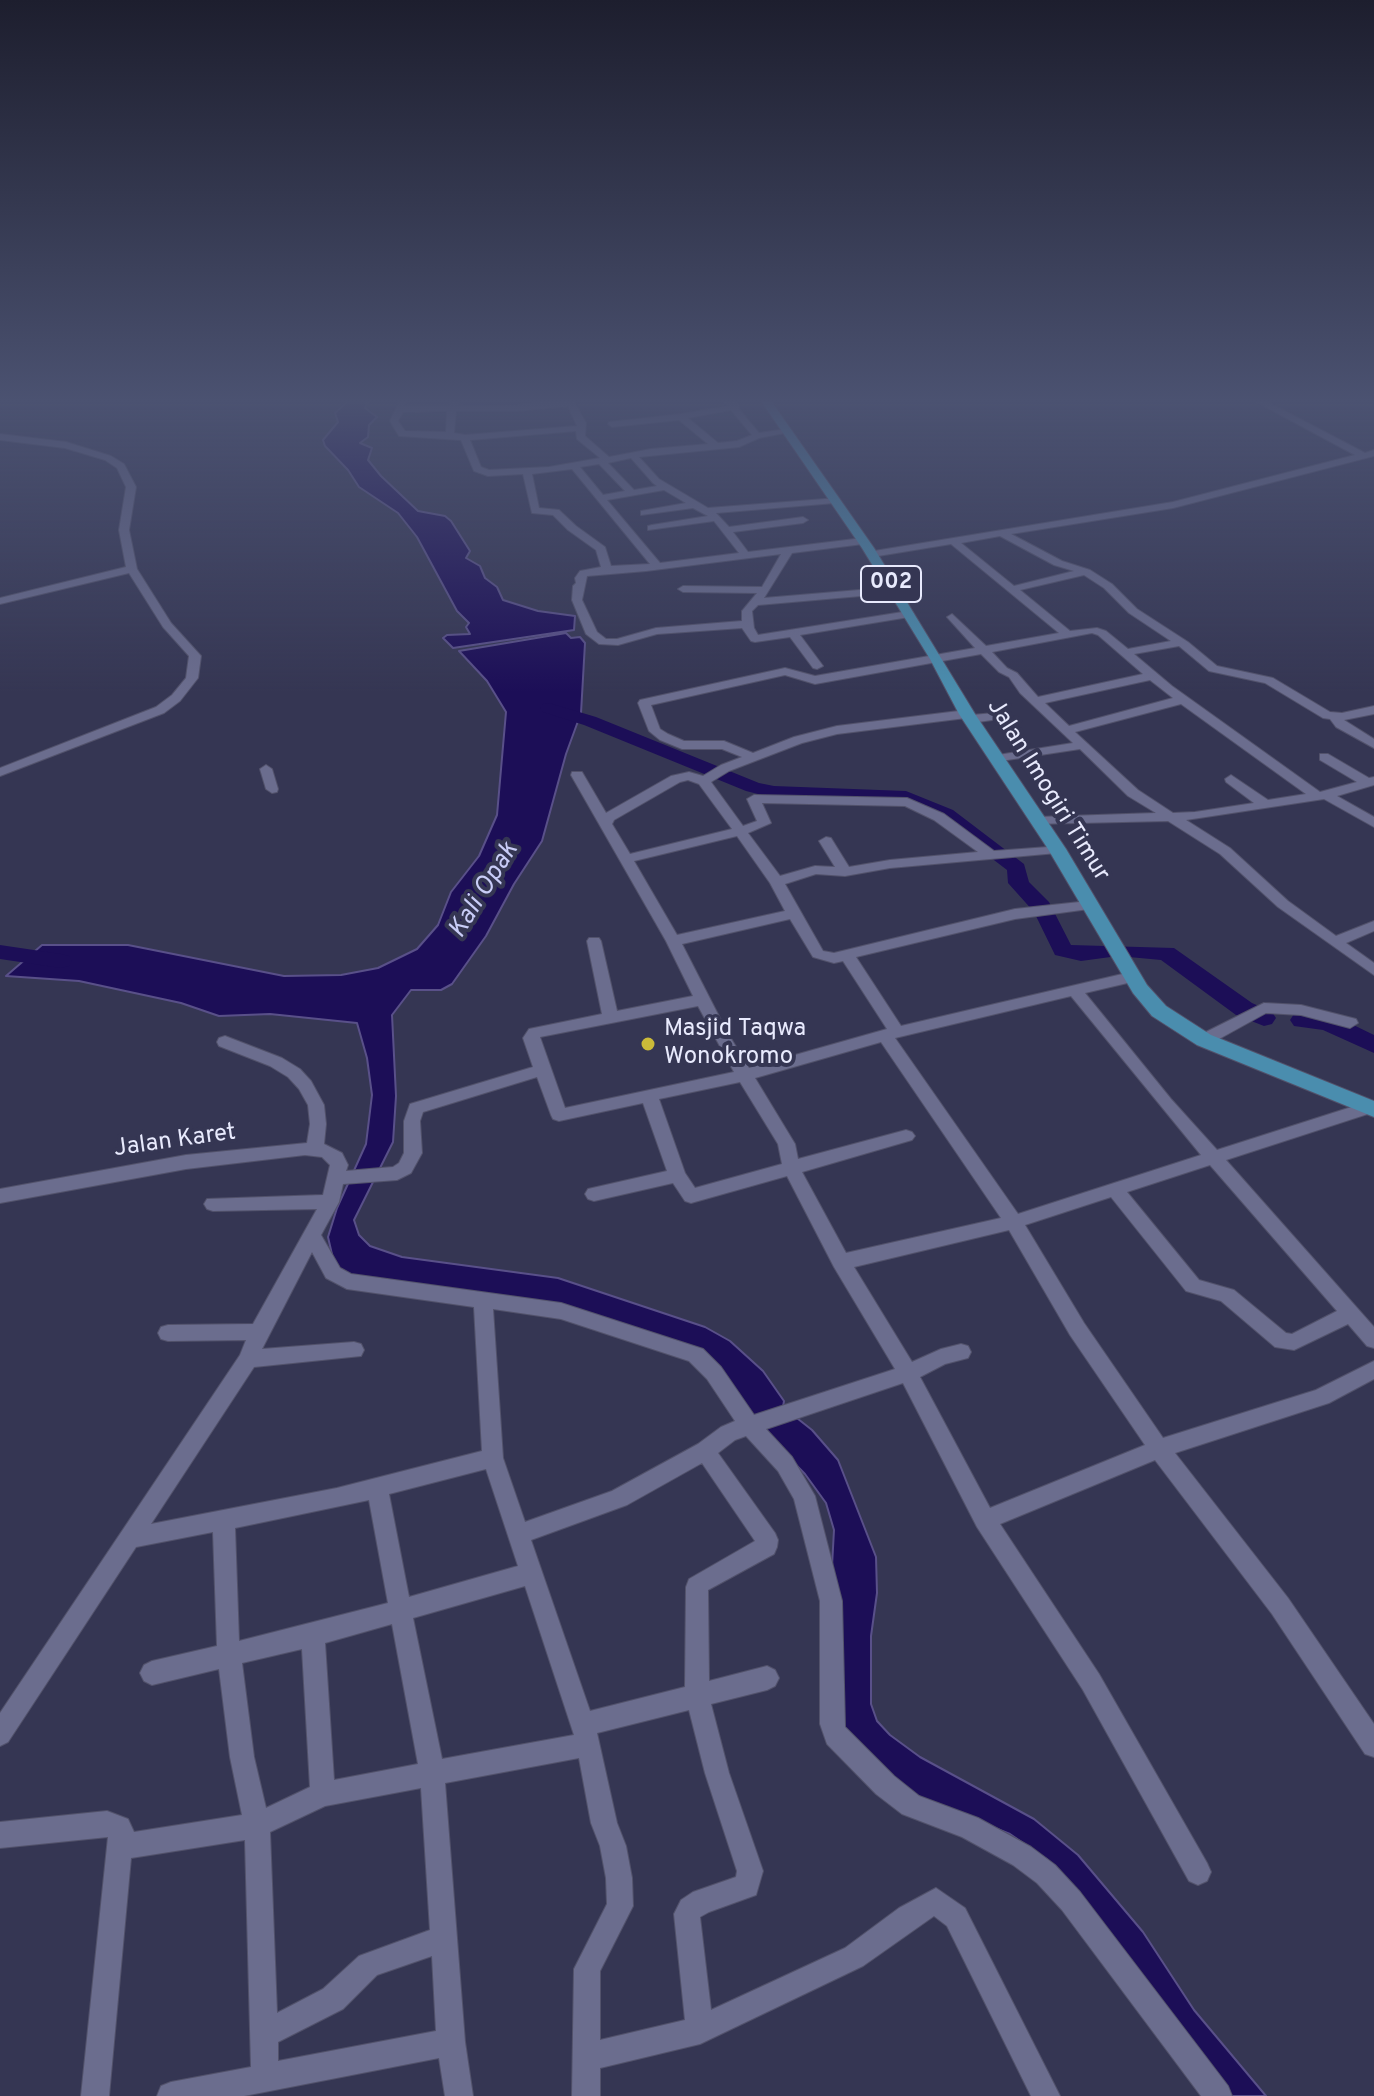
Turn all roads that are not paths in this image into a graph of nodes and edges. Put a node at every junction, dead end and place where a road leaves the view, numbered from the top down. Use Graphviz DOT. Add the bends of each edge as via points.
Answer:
graph roads {
  1 [pos="130,496"];
  2 [pos="532,496"];
  3 [pos="613,496"];
  4 [pos="679,496"];
  5 [pos="832,496"];
  6 [pos="1209,496"];
  7 [pos="602,498"];
  8 [pos="835,500"];
  9 [pos="693,505"];
  10 [pos="644,513"];
  11 [pos="712,515"];
  12 [pos="803,520"];
  13 [pos="652,528"];
  14 [pos="725,530"];
  15 [pos="1003,534"];
  16 [pos="863,541"];
  17 [pos="953,541"];
  18 [pos="787,552"];
  19 [pos="872,554"];
  20 [pos="745,555"];
  21 [pos="647,565"];
  22 [pos="132,569"];
  23 [pos="607,569"];
  24 [pos="1086,572"];
  25 [pos="683,589"];
  26 [pos="1013,589"];
  27 [pos="765,590"];
  28 [pos="895,590"];
  29 [pos="0,601"];
  30 [pos="756,602"];
  31 [pos="909,614"];
  32 [pos="952,617"];
  33 [pos="747,624"];
  34 [pos="793,633"];
  35 [pos="1066,633"];
  36 [pos="1181,642"];
  37 [pos="984,650"];
  38 [pos="1124,653"];
  39 [pos="937,659"];
  40 [pos="817,666"];
  41 [pos="1151,676"];
  42 [pos="1185,699"];
  43 [pos="1037,701"];
  44 [pos="1374,710"];
  45 [pos="1002,715"];
  46 [pos="969,717"];
  47 [pos="1335,717"];
  48 [pos="1068,730"];
  49 [pos="1374,744"];
  50 [pos="1084,745"];
  51 [pos="752,757"];
  52 [pos="1324,757"];
  53 [pos="998,759"];
  54 [pos="266,769"];
  55 [pos="0,772"];
  56 [pos="577,775"];
  57 [pos="1231,779"];
  58 [pos="707,780"];
  59 [pos="1371,782"];
  60 [pos="272,789"];
  61 [pos="1322,796"];
  62 [pos="1264,804"];
  63 [pos="1168,817"];
  64 [pos="1038,821"];
  65 [pos="1374,823"];
  66 [pos="605,824"];
  67 [pos="740,831"];
  68 [pos="826,841"];
  69 [pos="1057,849"];
  70 [pos="994,854"];
  71 [pos="626,859"];
  72 [pos="845,872"];
  73 [pos="777,882"];
  74 [pos="1089,905"];
  75 [pos="794,914"];
  76 [pos="1374,926"];
  77 [pos="594,941"];
  78 [pos="673,941"];
  79 [pos="1334,942"];
  80 [pos="848,956"];
  81 [pos="1374,970"];
  82 [pos="1131,977"];
  83 [pos="1074,990"];
  84 [pos="701,1000"];
  85 [pos="611,1018"];
  86 [pos="1350,1023"];
  87 [pos="890,1034"];
  88 [pos="1204,1040"];
  89 [pos="225,1042"];
  90 [pos="541,1070"];
  91 [pos="745,1074"];
  92 [pos="649,1095"];
  93 [pos="1372,1108"];
  94 [pos="906,1136"];
  95 [pos="315,1149"];
  96 [pos="1213,1159"];
  97 [pos="792,1169"];
  98 [pos="677,1175"];
  99 [pos="346,1178"];
  100 [pos="1114,1188"];
  101 [pos="594,1194"];
  102 [pos="0,1196"];
  103 [pos="330,1202"];
  104 [pos="213,1204"];
  105 [pos="1014,1222"];
  106 [pos="311,1234"];
  107 [pos="841,1262"];
  108 [pos="483,1300"];
  109 [pos="1351,1313"];
  110 [pos="259,1332"];
  111 [pos="168,1333"];
  112 [pos="1374,1340"];
  113 [pos="354,1350"];
  114 [pos="961,1352"];
  115 [pos="248,1359"];
  116 [pos="1374,1369"];
  117 [pos="908,1373"];
  118 [pos="755,1424"];
  119 [pos="1159,1449"];
  120 [pos="705,1451"];
  121 [pos="493,1458"];
  122 [pos="377,1488"];
  123 [pos="224,1520"];
  124 [pos="985,1520"];
  125 [pos="518,1535"];
  126 [pos="131,1538"];
  127 [pos="532,1573"];
  128 [pos="403,1611"];
  129 [pos="313,1635"];
  130 [pos="229,1655"];
  131 [pos="152,1673"];
  132 [pos="767,1678"];
  133 [pos="697,1695"];
  134 [pos="0,1734"];
  135 [pos="586,1735"];
  136 [pos="1374,1745"];
  137 [pos="432,1773"];
  138 [pos="323,1794"];
  139 [pos="257,1825"];
  140 [pos="0,1835"];
  141 [pos="121,1847"];
  142 [pos="1198,1872"];
  143 [pos="444,1938"];
  144 [pos="700,2030"];
  145 [pos="264,2034"];
  146 [pos="451,2042"];
  147 [pos="585,2058"];
  148 [pos="265,2076"];
  149 [pos="95,2096"];
  150 [pos="171,2096"];
  151 [pos="459,2096"];
  152 [pos="586,2096"];
  153 [pos="1046,2096"];
  154 [pos="1218,2096"];
  1 -- 22 [label="street" via="124,530"];
  2 -- 23 [label="street" via="535,511 556,512 601,549"];
  3 -- 7 [label="street"];
  4 -- 9 [label="street"];
  5 -- 8 [label="main road, Jalan Imogiri Timur / 002"];
  6 -- 15 [label="street"];
  7 -- 21 [label="street"];
  8 -- 11 [label="street"];
  8 -- 16 [label="main road, Jalan Imogiri Timur / 002"];
  9 -- 10 [label="street"];
  9 -- 11 [label="street"];
  11 -- 13 [label="street"];
  11 -- 14 [label="street"];
  12 -- 14 [label="street"];
  14 -- 20 [label="street"];
  15 -- 17 [label="street"];
  15 -- 24 [label="street"];
  16 -- 18 [label="street"];
  16 -- 19 [label="main road, Jalan Imogiri Timur / 002"];
  17 -- 19 [label="street"];
  17 -- 26 [label="street"];
  18 -- 20 [label="street"];
  18 -- 27 [label="street"];
  19 -- 28 [label="main road, Jalan Imogiri Timur / 002"];
  20 -- 21 [label="street"];
  21 -- 23 [label="street"];
  22 -- 29 [label="street"];
  22 -- 55 [label="street" via="167,625 195,656 192,678 160,710"];
  23 -- 33 [label="street" via="581,575 577,600 592,634 609,643 674,623"];
  24 -- 26 [label="street"];
  24 -- 36 [label="street"];
  25 -- 27 [label="street"];
  26 -- 35 [label="street"];
  27 -- 30 [label="street"];
  28 -- 30 [label="street"];
  28 -- 31 [label="main road, Jalan Imogiri Timur / 002"];
  30 -- 33 [label="street" via="747,611"];
  31 -- 34 [label="street"];
  31 -- 39 [label="main road, Jalan Imogiri Timur / 002"];
  32 -- 37 [label="street"];
  33 -- 34 [label="street" via="755,639"];
  34 -- 40 [label="street"];
  35 -- 37 [label="street"];
  35 -- 38 [label="street" via="1097,631"];
  36 -- 38 [label="street"];
  36 -- 47 [label="street" via="1213,669 1269,680"];
  37 -- 39 [label="street"];
  37 -- 43 [label="street"];
  38 -- 41 [label="street"];
  39 -- 46 [label="main road, Jalan Imogiri Timur / 002"];
  39 -- 51 [label="street" via="815,680 785,671 644,703 655,731 664,737 682,745 724,745"];
  41 -- 42 [label="street"];
  41 -- 43 [label="street"];
  42 -- 48 [label="street"];
  42 -- 61 [label="street"];
  43 -- 48 [label="street"];
  44 -- 47 [label="street"];
  45 -- 46 [label="street"];
  46 -- 51 [label="street" via="837,730"];
  46 -- 53 [label="main road, Jalan Imogiri Timur / 002"];
  47 -- 49 [label="street"];
  48 -- 50 [label="street"];
  50 -- 53 [label="street"];
  50 -- 63 [label="street" via="1133,793"];
  51 -- 58 [label="street"];
  52 -- 59 [label="street"];
  53 -- 64 [label="main road, Jalan Imogiri Timur / 002"];
  54 -- 60 [label="street"];
  56 -- 66 [label="street"];
  57 -- 62 [label="street"];
  58 -- 66 [label="street" via="676,779"];
  58 -- 67 [label="street"];
  59 -- 61 [label="street"];
  61 -- 62 [label="street"];
  61 -- 65 [label="street"];
  62 -- 63 [label="street"];
  63 -- 64 [label="street"];
  63 -- 79 [label="street" via="1225,851"];
  64 -- 69 [label="main road, Jalan Imogiri Timur / 002"];
  66 -- 71 [label="street"];
  67 -- 70 [label="street" via="764,823 754,801 758,798 907,802"];
  67 -- 71 [label="street"];
  67 -- 73 [label="street"];
  68 -- 72 [label="street"];
  69 -- 70 [label="street"];
  69 -- 74 [label="main road, Jalan Imogiri Timur / 002"];
  70 -- 72 [label="street"];
  71 -- 78 [label="street"];
  72 -- 73 [label="street" via="815,870"];
  73 -- 75 [label="street"];
  74 -- 80 [label="street" via="1015,914"];
  74 -- 82 [label="main road, Jalan Imogiri Timur / 002"];
  75 -- 78 [label="street"];
  75 -- 80 [label="street" via="818,954"];
  76 -- 79 [label="street"];
  77 -- 85 [label="street"];
  78 -- 84 [label="street"];
  79 -- 81 [label="street"];
  80 -- 87 [label="street"];
  82 -- 83 [label="street"];
  82 -- 88 [label="main road, Jalan Imogiri Timur / 002" via="1159,1011"];
  83 -- 87 [label="street"];
  83 -- 96 [label="street"];
  84 -- 85 [label="street"];
  84 -- 91 [label="street"];
  85 -- 90 [label="street" via="535,1033 531,1038"];
  86 -- 88 [label="street" via="1301,1010 1252,1014"];
  87 -- 91 [label="street"];
  87 -- 105 [label="street"];
  88 -- 93 [label="main road, Jalan Imogiri Timur / 002"];
  89 -- 95 [label="street" via="276,1062 305,1085 316,1105"];
  90 -- 92 [label="street" via="559,1115"];
  90 -- 99 [label="street" via="416,1108 411,1158 401,1171"];
  91 -- 92 [label="street"];
  91 -- 97 [label="street" via="786,1144"];
  92 -- 98 [label="street"];
  93 -- 96 [label="street"];
  94 -- 97 [label="street"];
  95 -- 99 [label="street" via="336,1158"];
  95 -- 102 [label="street, Jalan Karet" via="186,1162"];
  96 -- 100 [label="street"];
  96 -- 109 [label="street"];
  97 -- 98 [label="street" via="697,1196 687,1193"];
  97 -- 107 [label="street"];
  98 -- 101 [label="street"];
  99 -- 103 [label="street"];
  100 -- 105 [label="street"];
  100 -- 109 [label="street" via="1193,1286 1227,1295 1282,1341 1294,1342"];
  103 -- 104 [label="street"];
  103 -- 106 [label="street"];
  105 -- 107 [label="street"];
  105 -- 119 [label="street" via="1077,1329"];
  106 -- 108 [label="street" via="333,1273 347,1281"];
  106 -- 110 [label="street"];
  107 -- 117 [label="street"];
  108 -- 118 [label="street" via="561,1311 696,1355"];
  108 -- 121 [label="street"];
  109 -- 112 [label="street"];
  110 -- 111 [label="street"];
  110 -- 115 [label="street"];
  113 -- 115 [label="street"];
  114 -- 117 [label="street"];
  115 -- 126 [label="street"];
  116 -- 119 [label="street" via="1322,1397"];
  117 -- 118 [label="street"];
  117 -- 124 [label="street"];
  118 -- 120 [label="street" via="728,1433"];
  118 -- 154 [label="street" via="799,1486 828,1580 836,1735 911,1805 969,1827 1046,1874"];
  119 -- 124 [label="street"];
  119 -- 136 [label="street" via="1280,1606"];
  120 -- 125 [label="street" via="619,1498"];
  120 -- 133 [label="street" via="767,1540 766,1547 697,1587"];
  121 -- 122 [label="street"];
  121 -- 125 [label="street"];
  122 -- 123 [label="street"];
  122 -- 128 [label="street"];
  123 -- 126 [label="street"];
  123 -- 130 [label="street"];
  124 -- 142 [label="street" via="1091,1682"];
  125 -- 127 [label="street"];
  126 -- 134 [label="street"];
  127 -- 128 [label="street"];
  127 -- 135 [label="street"];
  128 -- 129 [label="street"];
  128 -- 137 [label="street"];
  129 -- 130 [label="street"];
  129 -- 138 [label="street"];
  130 -- 131 [label="street"];
  130 -- 139 [label="street"];
  132 -- 133 [label="street"];
  133 -- 135 [label="street"];
  133 -- 144 [label="street" via="750,1871 747,1886 702,1901 687,1914"];
  135 -- 137 [label="street"];
  135 -- 147 [label="street" via="613,1846 620,1906 587,1969"];
  137 -- 138 [label="street"];
  137 -- 143 [label="street"];
  138 -- 139 [label="street"];
  139 -- 141 [label="street"];
  139 -- 145 [label="street"];
  140 -- 141 [label="street" via="107,1824 119,1828"];
  141 -- 149 [label="street"];
  143 -- 145 [label="street" via="368,1965 333,1999"];
  143 -- 146 [label="street"];
  144 -- 147 [label="street"];
  144 -- 153 [label="street" via="854,1957 936,1901 956,1917"];
  145 -- 148 [label="street"];
  146 -- 148 [label="street"];
  146 -- 151 [label="street"];
  147 -- 152 [label="street"];
  148 -- 150 [label="street"];
}
